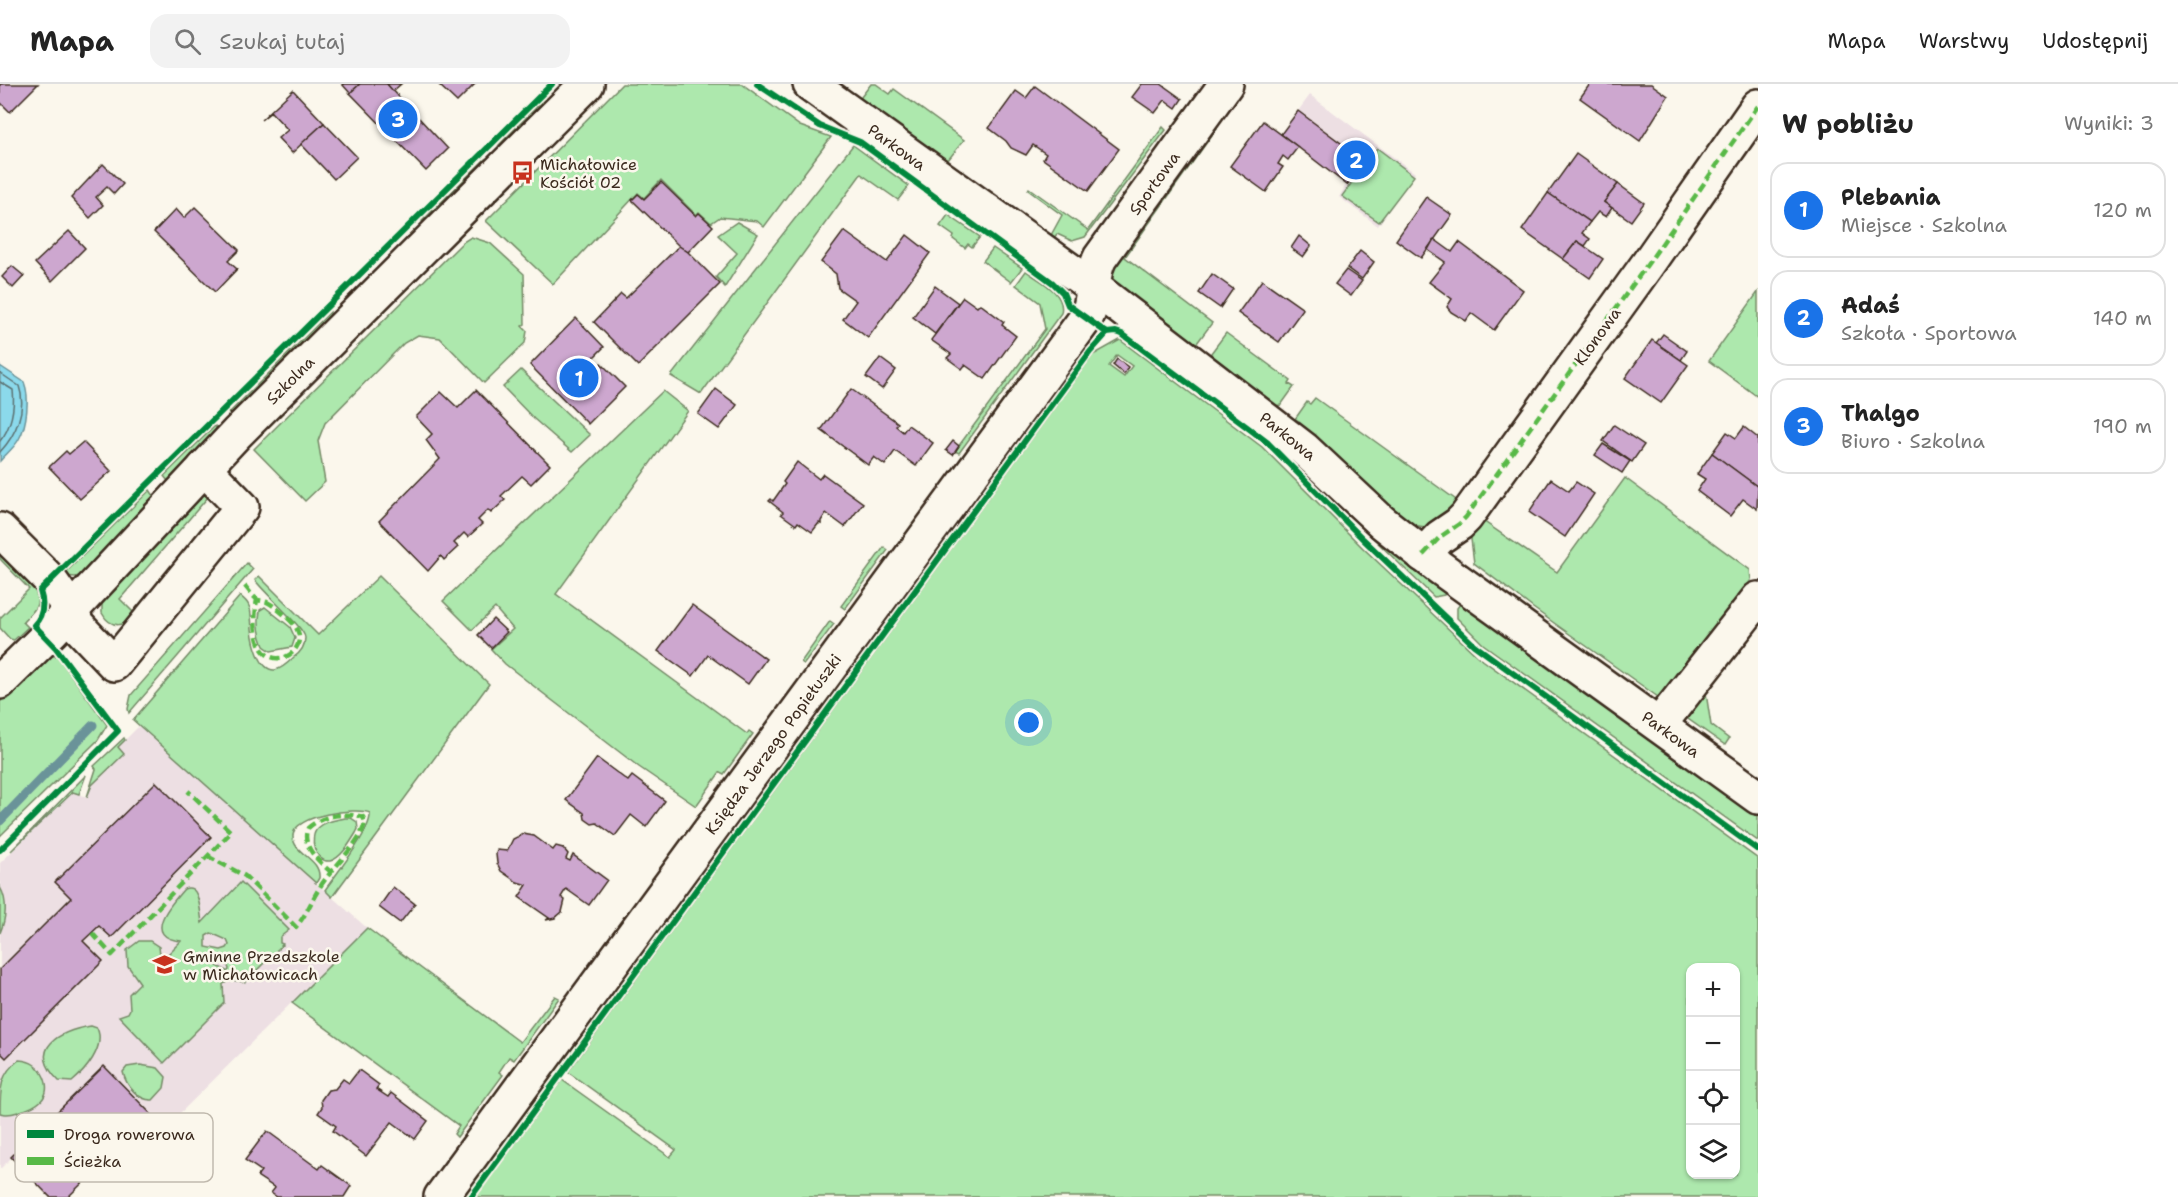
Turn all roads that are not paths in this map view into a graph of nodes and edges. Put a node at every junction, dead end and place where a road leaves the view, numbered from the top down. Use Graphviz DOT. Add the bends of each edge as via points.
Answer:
graph roads {
  1 [pos="587,84"];
  2 [pos="810,84"];
  3 [pos="1226,84"];
  4 [pos="1758,106"];
  5 [pos="1092,286"];
  6 [pos="204,468"];
  7 [pos="0,530"];
  8 [pos="1423,555"];
  9 [pos="1758,599"];
  10 [pos="71,610"];
  11 [pos="0,682"];
  12 [pos="1659,725"];
  13 [pos="1758,797"];
  14 [pos="441,1197"];
  1 -- 6 [label="street, Szkolna"];
  2 -- 5 [label="street, Parkowa"];
  3 -- 5 [label="street, Sportowa" via="1100,258"];
  4 -- 8 [label="street, Klonowa" via="1466,516"];
  5 -- 8 [label="street, Parkowa" via="1305,449"];
  5 -- 14 [label="street, Księdza Jerzego Popiełuszki" via="1089,314 1072,338"];
  6 -- 10 [label="street, Szkolna"];
  6 -- 10 [label="street" via="242,507 114,664 77,624"];
  7 -- 10 [label="street" via="50,580"];
  8 -- 12 [label="street, Parkowa"];
  9 -- 12 [label="street"];
  10 -- 11 [label="street, Szkolna"];
  12 -- 13 [label="street, Parkowa"];
}
